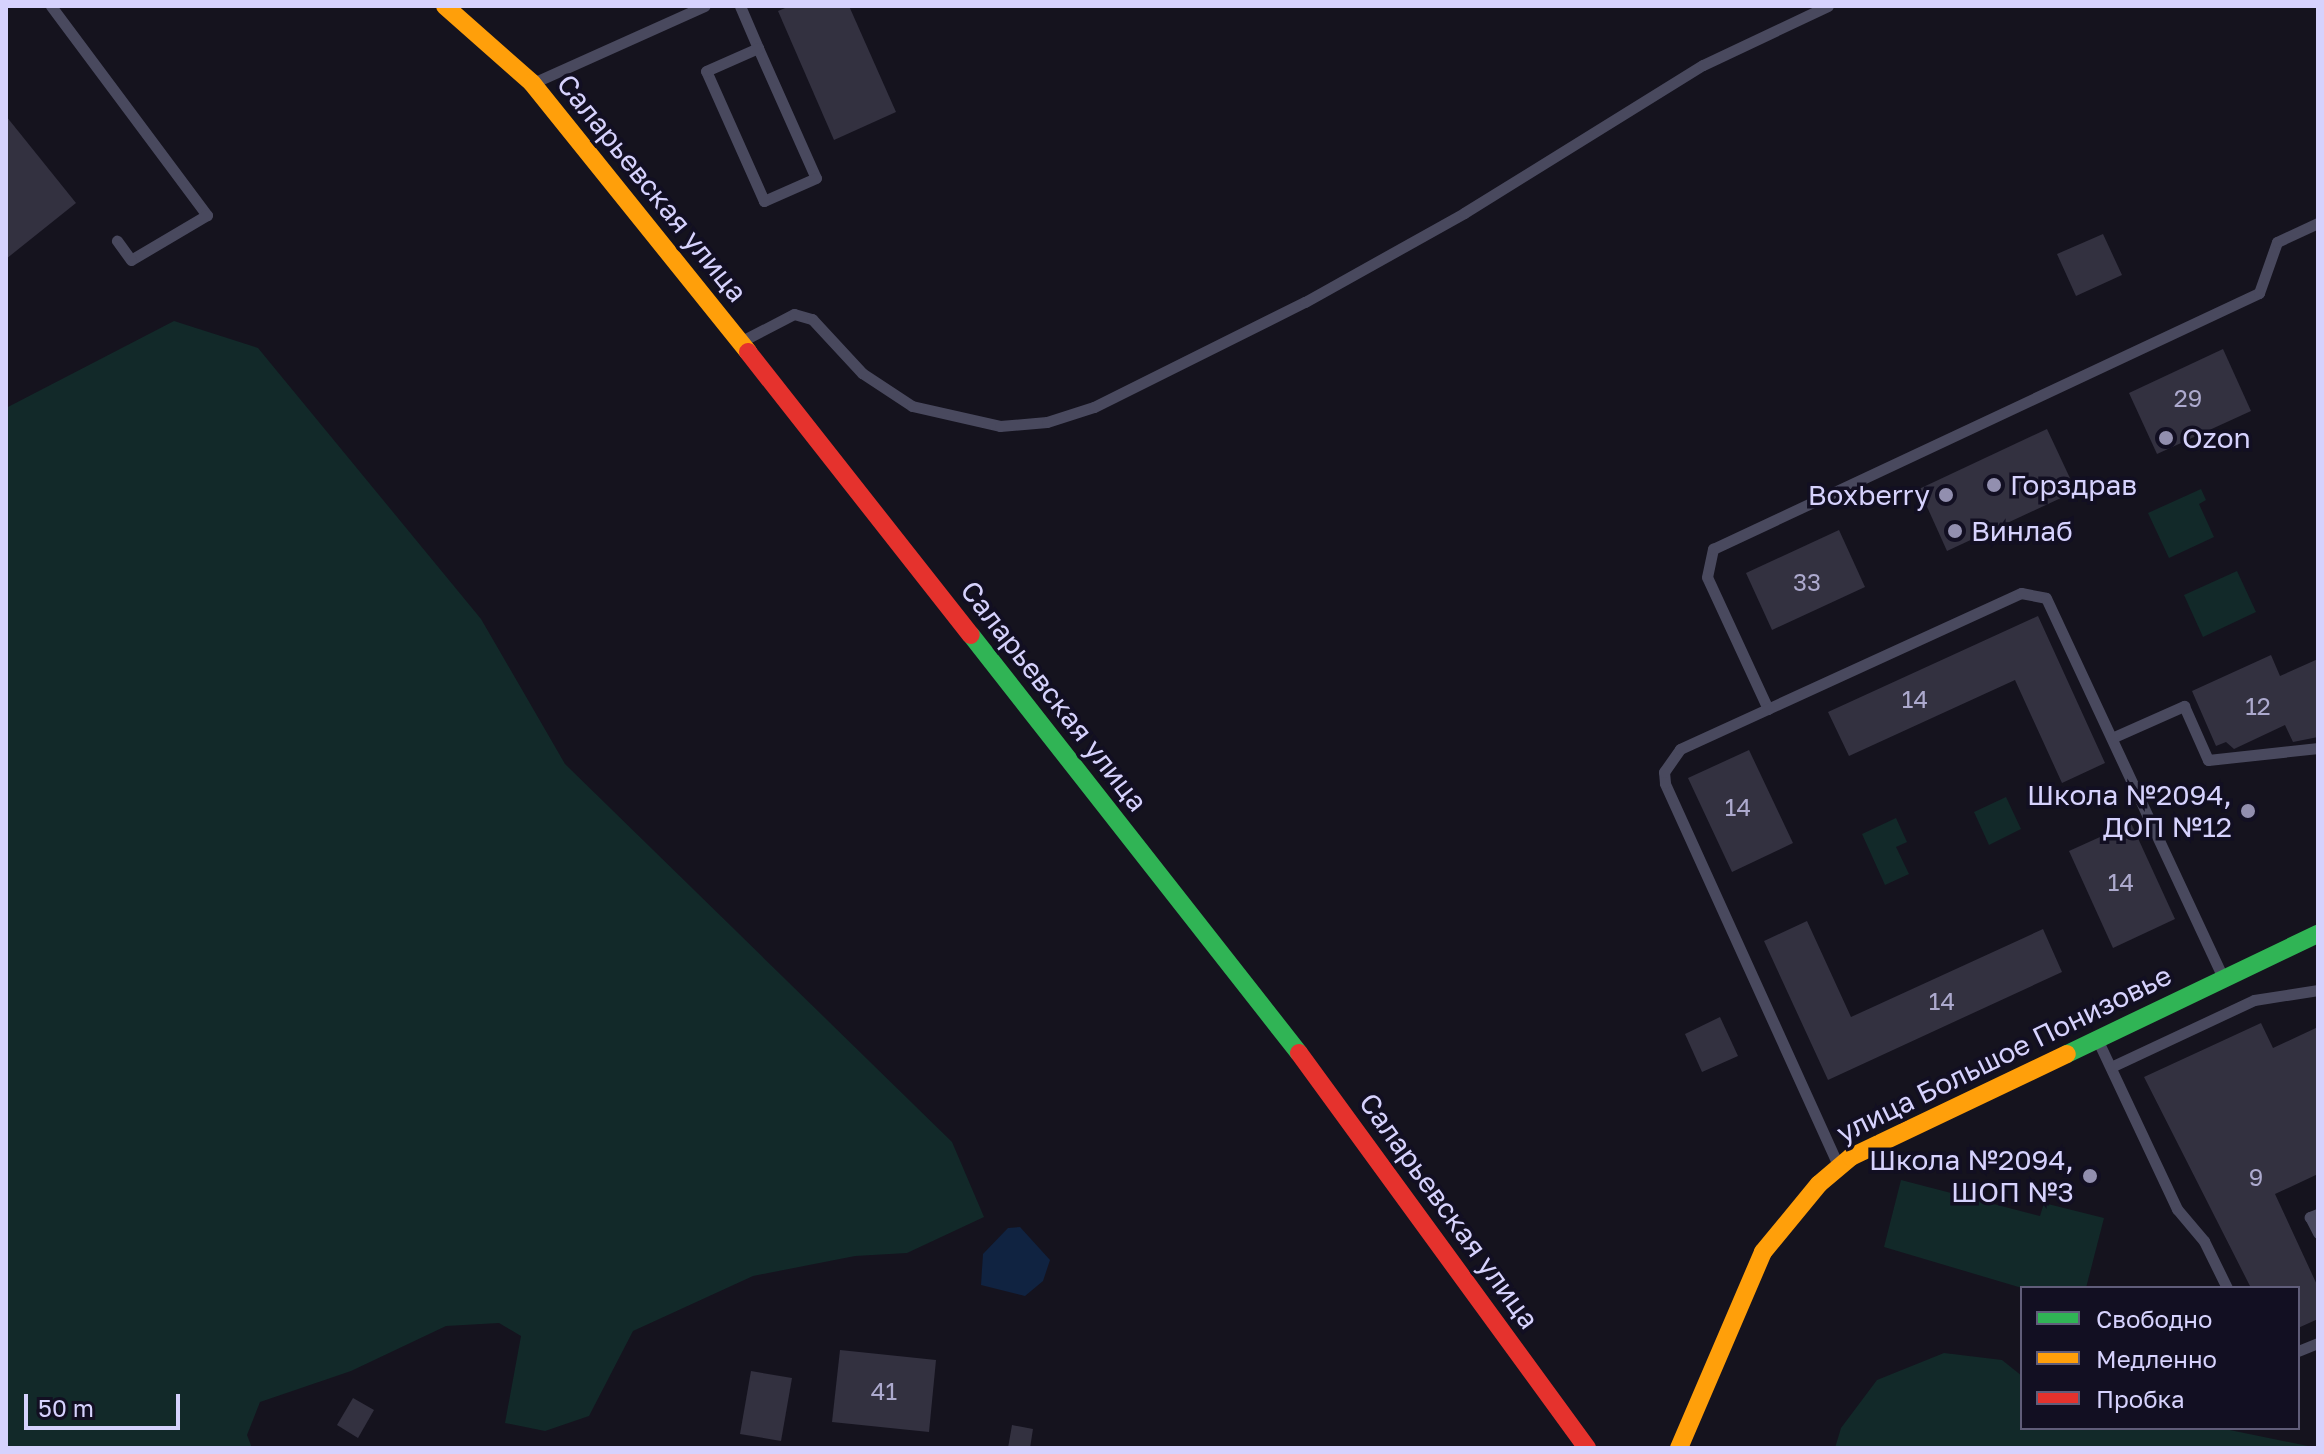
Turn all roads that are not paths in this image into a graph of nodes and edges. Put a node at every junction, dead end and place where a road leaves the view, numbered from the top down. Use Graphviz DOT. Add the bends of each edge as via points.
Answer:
graph roads {
  1 [pos="51,6"];
  2 [pos="445,6"];
  3 [pos="704,6"];
  4 [pos="740,6"];
  5 [pos="1828,6"];
  6 [pos="758,48"];
  7 [pos="532,83"];
  8 [pos="2318,223"];
  9 [pos="117,241"];
  10 [pos="740,342"];
  11 [pos="1768,709"];
  12 [pos="2114,737"];
  13 [pos="2318,748"];
  14 [pos="2318,934"];
  15 [pos="2224,977"];
  16 [pos="2318,990"];
  17 [pos="2096,1037"];
  18 [pos="2111,1067"];
  19 [pos="1839,1167"];
  20 [pos="2318,1214"];
  21 [pos="2318,1233"];
  22 [pos="2226,1286"];
  23 [pos="1587,1448"];
  24 [pos="1679,1448"];
  1 -- 9 [label="lane" via="207,215 131,260"];
  2 -- 7 [label="street, Саларьевская улица"];
  3 -- 7 [label="lane"];
  4 -- 6 [label="lane"];
  5 -- 10 [label="lane" via="1703,65 1464,213 1305,302 1094,407 1047,422 1000,426 912,406 862,373 812,319 794,314"];
  6 -- 6 [label="lane" via="816,178 764,201 706,71"];
  7 -- 10 [label="street, Саларьевская улица"];
  8 -- 11 [label="lane" via="2277,242 2259,293 1713,549 1707,577"];
  10 -- 23 [label="street, Саларьевская улица" via="1292,1044"];
  11 -- 12 [label="lane" via="2021,593 2034,593 2055,607"];
  11 -- 19 [label="lane" via="1680,749 1664,772 1665,783"];
  12 -- 13 [label="lane" via="2184,706 2208,760"];
  12 -- 15 [label="lane"];
  14 -- 15 [label="street, улица Большое Понизовье"];
  15 -- 17 [label="street, улица Большое Понизовье"];
  16 -- 18 [label="lane" via="2254,1000"];
  17 -- 18 [label="lane"];
  17 -- 19 [label="street, улица Большое Понизовье"];
  18 -- 22 [label="lane" via="2177,1209 2204,1241"];
  19 -- 24 [label="street, улица Большое Понизовье" via="1763,1252"];
  20 -- 21 [label="lane" via="2310,1217"];
}
